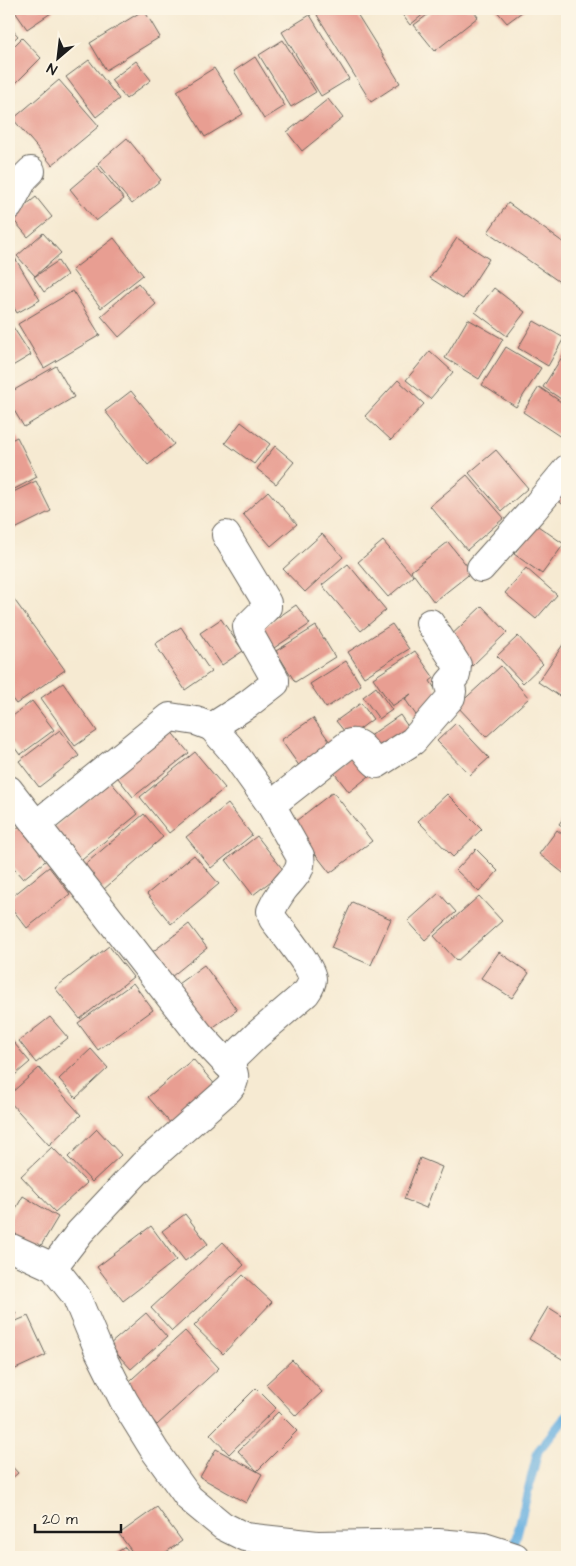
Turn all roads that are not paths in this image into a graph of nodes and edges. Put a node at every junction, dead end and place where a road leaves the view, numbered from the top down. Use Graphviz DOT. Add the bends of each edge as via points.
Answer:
graph roads {
  1 [pos="31,171"];
  2 [pos="9,206"];
  3 [pos="567,469"];
  4 [pos="226,535"];
  5 [pos="481,568"];
  6 [pos="430,624"];
  7 [pos="212,727"];
  8 [pos="9,790"];
  9 [pos="271,805"];
  10 [pos="36,824"];
  11 [pos="227,1064"];
  12 [pos="9,1247"];
  13 [pos="53,1268"];
  14 [pos="511,1555"];
  1 -- 2 [label="street"];
  3 -- 5 [label="street"];
  4 -- 7 [label="street" via="267,603 248,625 248,631 275,683"];
  6 -- 9 [label="street" via="457,665 456,675 449,683 451,697 430,722 413,741 377,764 362,746 350,743"];
  7 -- 9 [label="street"];
  7 -- 10 [label="street" via="170,716"];
  8 -- 10 [label="street"];
  9 -- 11 [label="street" via="301,862 299,870 274,905 272,918 306,963 312,980 306,993"];
  10 -- 11 [label="street" via="199,1034"];
  11 -- 13 [label="street" via="235,1076 230,1089 143,1165 80,1232"];
  12 -- 13 [label="street"];
  13 -- 14 [label="street" via="76,1296 98,1351 154,1450 189,1498 223,1526 245,1537 317,1546 438,1543 484,1547"];
}
